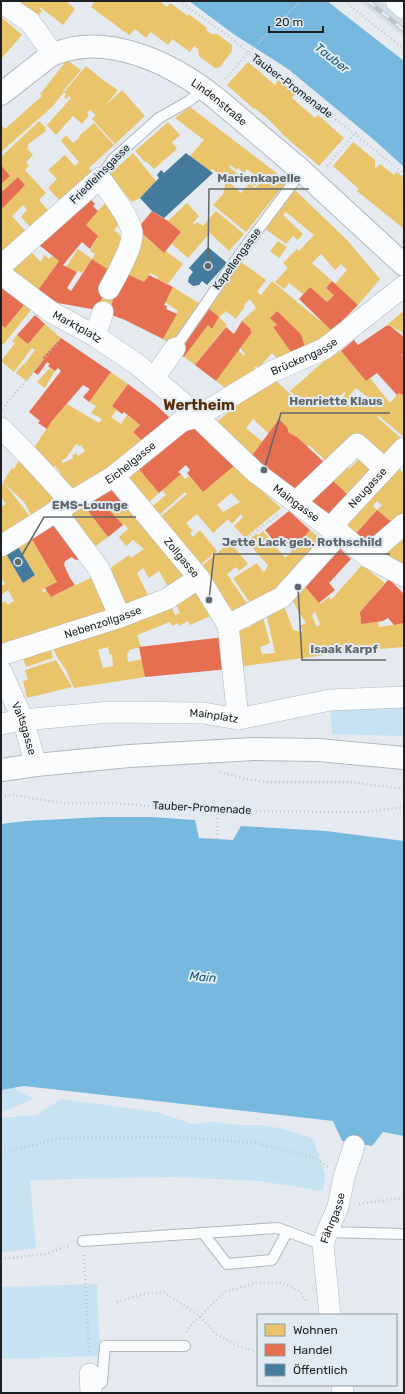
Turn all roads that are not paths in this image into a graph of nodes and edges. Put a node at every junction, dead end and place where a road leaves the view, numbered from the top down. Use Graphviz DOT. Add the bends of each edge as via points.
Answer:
graph roads {
  1 [pos="396,1"];
  2 [pos="1,2"];
  3 [pos="404,8"];
  4 [pos="53,54"];
  5 [pos="214,86"];
  6 [pos="1,94"];
  7 [pos="302,171"];
  8 [pos="100,178"];
  9 [pos="404,265"];
  10 [pos="1,266"];
  11 [pos="1,274"];
  12 [pos="404,286"];
  13 [pos="109,290"];
  14 [pos="103,312"];
  15 [pos="95,336"];
  16 [pos="175,348"];
  17 [pos="154,378"];
  18 [pos="197,417"];
  19 [pos="1,424"];
  20 [pos="404,448"];
  21 [pos="384,469"];
  22 [pos="114,476"];
  23 [pos="296,502"];
  24 [pos="63,507"];
  25 [pos="404,524"];
  26 [pos="335,530"];
  27 [pos="1,546"];
  28 [pos="368,557"];
  29 [pos="404,576"];
  30 [pos="199,578"];
  31 [pos="120,617"];
  32 [pos="228,625"];
  33 [pos="1,655"];
  34 [pos="1,671"];
  35 [pos="404,697"];
  36 [pos="238,719"];
  37 [pos="23,720"];
  38 [pos="1,724"];
  39 [pos="404,758"];
  40 [pos="36,765"];
  41 [pos="1,770"];
  42 [pos="354,1146"];
  43 [pos="287,1232"];
  44 [pos="203,1233"];
  45 [pos="404,1234"];
  46 [pos="325,1239"];
  47 [pos="83,1241"];
  48 [pos="321,1312"];
  49 [pos="185,1346"];
  50 [pos="91,1386"];
  1 -- 3 [label="street"];
  2 -- 4 [label="street" via="30,22"];
  4 -- 5 [label="main road, Lindenstraße" via="77,47 103,47 142,55"];
  4 -- 6 [label="main road, Lindenstraße"];
  5 -- 7 [label="main road, Lindenstraße"];
  5 -- 8 [label="lane, Friedleinsgasse" via="159,118 113,159"];
  7 -- 9 [label="main road, Lindenstraße"];
  7 -- 16 [label="lane, Kapellengasse"];
  8 -- 10 [label="street, Friedleinsgasse"];
  8 -- 13 [label="street" via="129,221 132,233 128,251"];
  11 -- 15 [label="street, Marktplatz" via="51,312"];
  12 -- 18 [label="street, Brückengasse" via="324,349 271,372"];
  14 -- 15 [label="street"];
  15 -- 17 [label="street, Marktplatz"];
  16 -- 17 [label="street"];
  17 -- 18 [label="street, Marktplatz"];
  18 -- 22 [label="street, Eichelgasse" via="182,421"];
  18 -- 23 [label="street, Maingasse" via="255,472"];
  19 -- 24 [label="street" via="28,455"];
  20 -- 21 [label="street, Neugasse"];
  21 -- 23 [label="street" via="357,444"];
  21 -- 26 [label="street, Neugasse"];
  22 -- 24 [label="street, Eichelgasse"];
  22 -- 30 [label="street, Zollgasse"];
  23 -- 26 [label="street, Maingasse"];
  24 -- 27 [label="street, Eichelgasse"];
  24 -- 31 [label="street" via="99,568"];
  25 -- 28 [label="street"];
  26 -- 28 [label="street, Maingasse"];
  26 -- 32 [label="street, Neugasse" via="282,597"];
  28 -- 29 [label="street, Maingasse"];
  30 -- 31 [label="street, Nebenzollgasse" via="167,599"];
  30 -- 32 [label="street, Zollgasse"];
  31 -- 33 [label="street, Nebenzollgasse"];
  32 -- 36 [label="street, Zollgasse"];
  34 -- 37 [label="street, Vaitsgasse"];
  35 -- 36 [label="street, Mainplatz" via="330,700"];
  36 -- 37 [label="street, Mainplatz" via="204,713 110,712"];
  37 -- 38 [label="street, Mainplatz"];
  37 -- 40 [label="street, Vaitsgasse"];
  39 -- 40 [label="main road" via="318,750 254,748"];
  40 -- 41 [label="main road"];
  42 -- 46 [label="street, Fährgasse" via="344,1176 338,1207"];
  43 -- 44 [label="lane" via="278,1228"];
  43 -- 44 [label="lane" via="272,1260 227,1264"];
  43 -- 46 [label="lane"];
  44 -- 47 [label="lane"];
  45 -- 46 [label="lane"];
  46 -- 48 [label="street, Fährgasse"];
  49 -- 50 [label="lane" via="104,1346 102,1382"];
}
